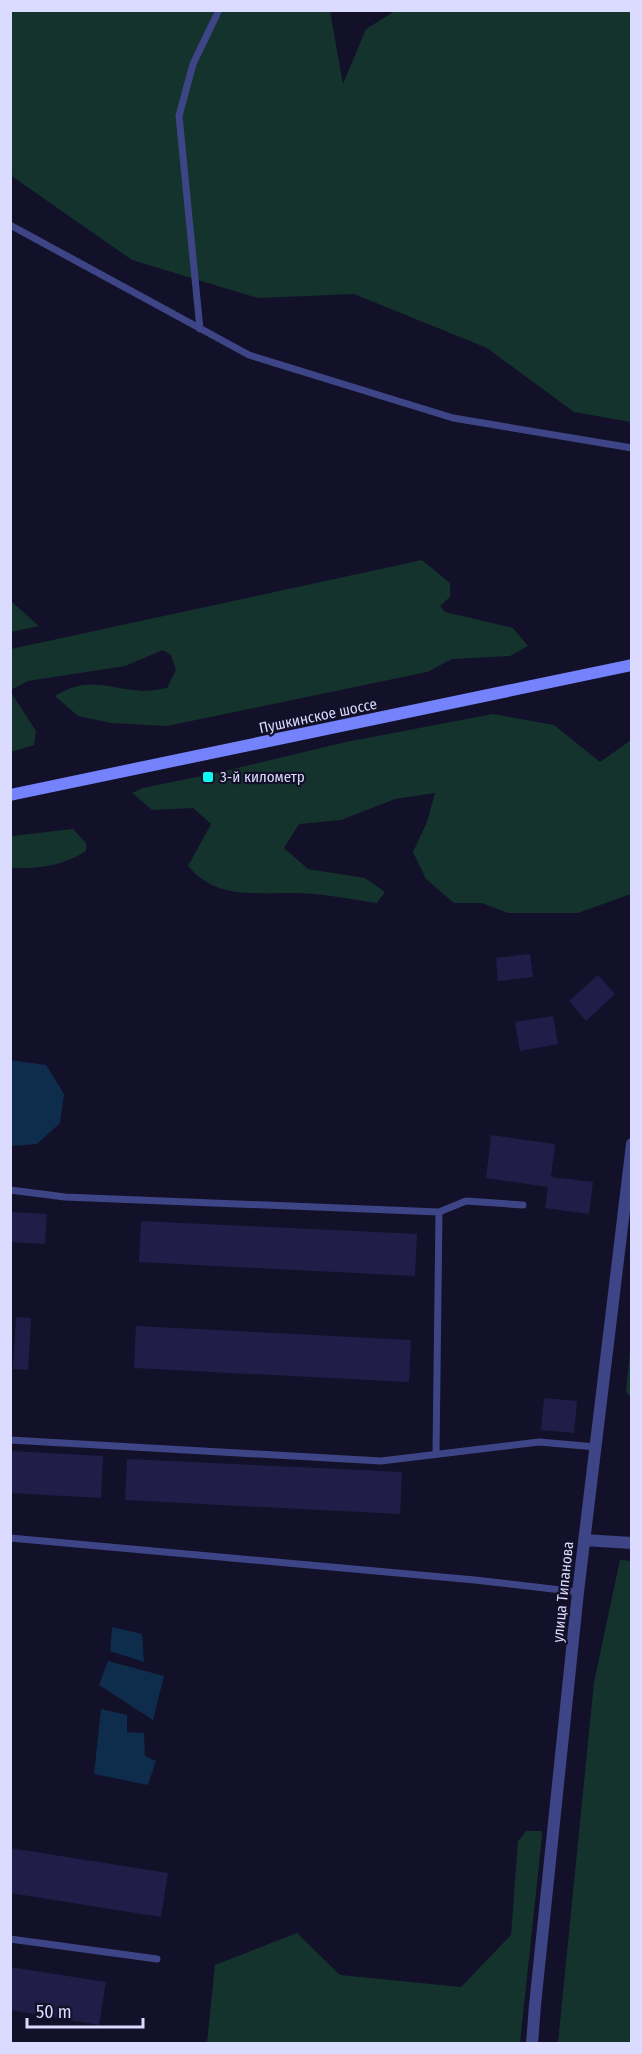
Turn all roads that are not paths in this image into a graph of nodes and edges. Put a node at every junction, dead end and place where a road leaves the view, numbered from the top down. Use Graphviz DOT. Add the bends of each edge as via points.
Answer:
graph roads {
  1 [pos="219,10"];
  2 [pos="10,225"];
  3 [pos="201,329"];
  4 [pos="632,448"];
  5 [pos="632,665"];
  6 [pos="10,795"];
  7 [pos="632,1144"];
  8 [pos="10,1190"];
  9 [pos="523,1205"];
  10 [pos="439,1212"];
  11 [pos="10,1440"];
  12 [pos="596,1447"];
  13 [pos="436,1453"];
  14 [pos="10,1538"];
  15 [pos="584,1540"];
  16 [pos="632,1543"];
  17 [pos="578,1592"];
  18 [pos="10,1939"];
  19 [pos="157,1959"];
  20 [pos="532,2043"];
  1 -- 3 [label="lane" via="193,64 179,116"];
  2 -- 3 [label="lane"];
  3 -- 4 [label="lane" via="249,355 453,418"];
  5 -- 6 [label="main road, Пушкинское шоссе"];
  7 -- 12 [label="street, улица Типанова"];
  8 -- 10 [label="lane" via="65,1197"];
  9 -- 10 [label="lane" via="466,1201"];
  10 -- 13 [label="lane"];
  11 -- 13 [label="lane" via="381,1461"];
  12 -- 13 [label="lane" via="539,1442"];
  12 -- 15 [label="street, улица Типанова"];
  14 -- 17 [label="lane"];
  15 -- 16 [label="street"];
  15 -- 17 [label="street, улица Типанова"];
  17 -- 20 [label="street, улица Типанова"];
  18 -- 19 [label="lane"];
}
